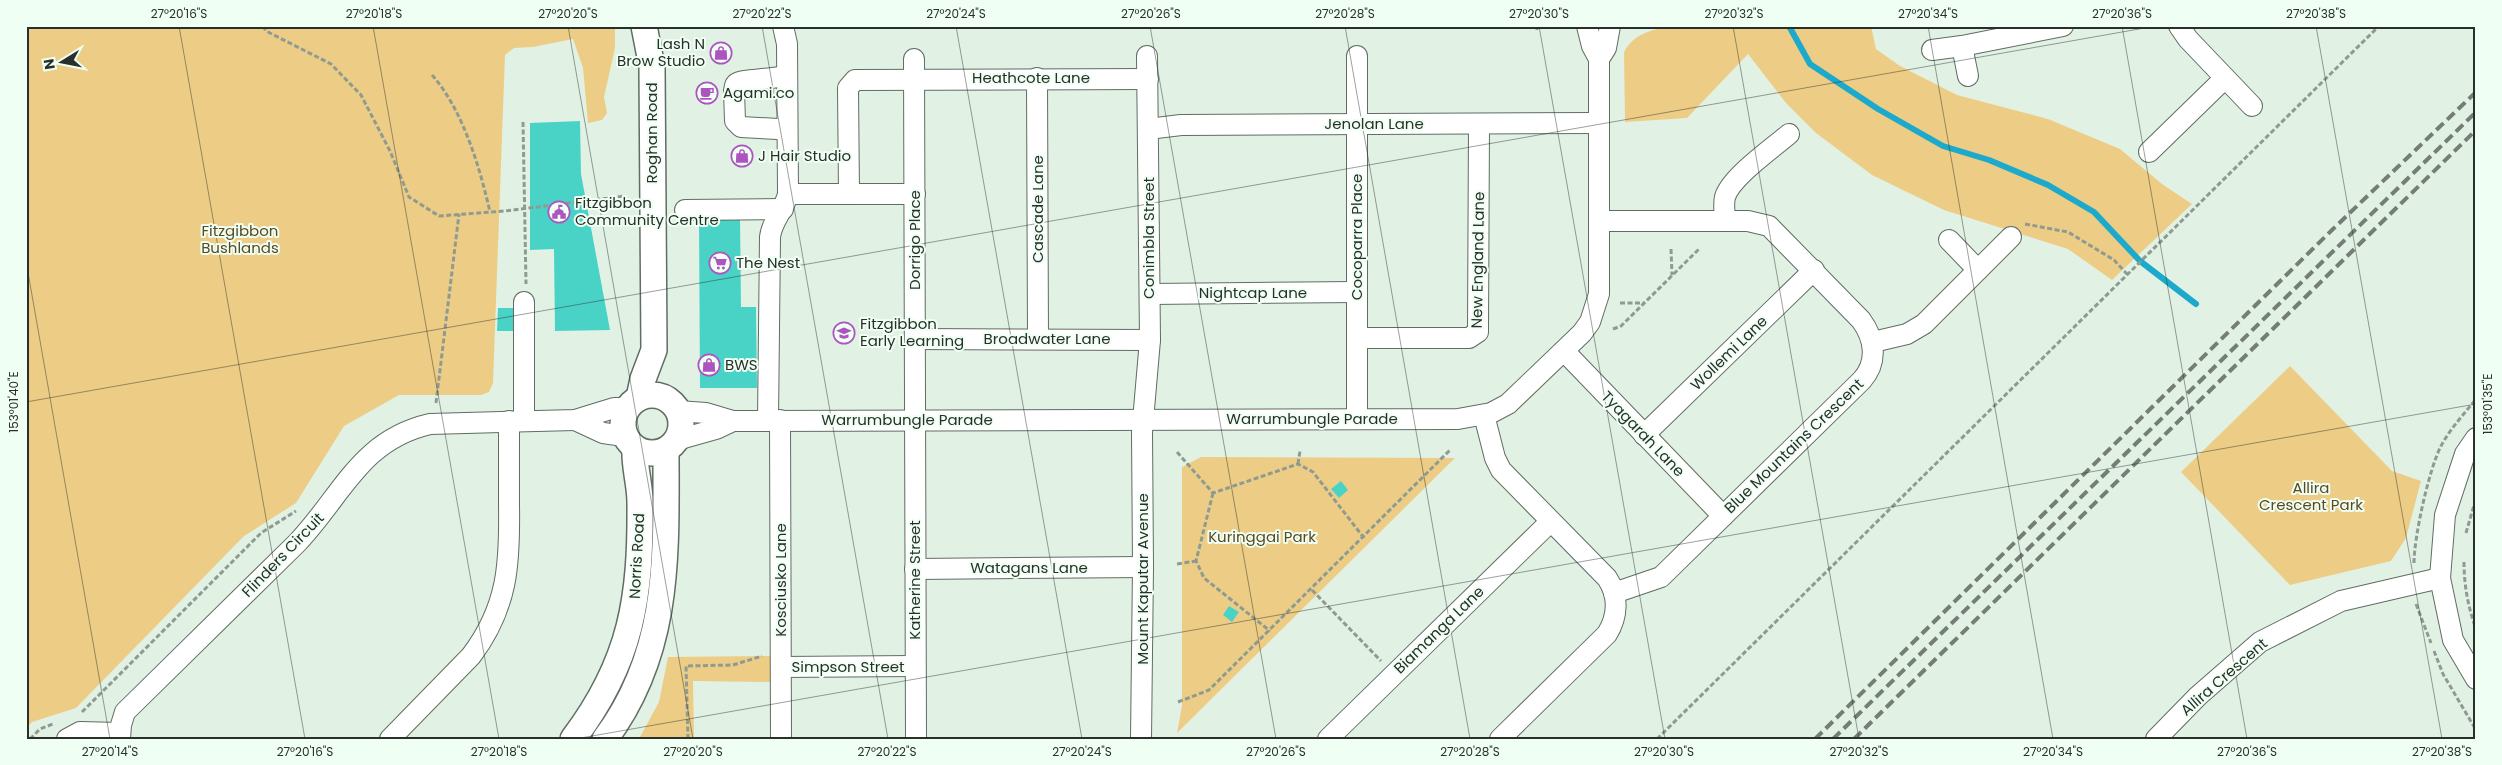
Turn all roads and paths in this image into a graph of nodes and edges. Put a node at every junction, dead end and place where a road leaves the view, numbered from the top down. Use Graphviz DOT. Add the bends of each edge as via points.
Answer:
graph roads {
  1 [pos="263,26"];
  2 [pos="644,26"];
  3 [pos="660,26"];
  4 [pos="783,26"];
  5 [pos="1587,26"];
  6 [pos="1594,26"];
  7 [pos="1605,26"];
  8 [pos="1610,26"];
  9 [pos="2063,26"];
  10 [pos="2179,26"];
  11 [pos="2379,26"];
  12 [pos="1962,46"];
  13 [pos="1932,50"];
  14 [pos="1148,56"];
  15 [pos="1357,56"];
  16 [pos="1600,59"];
  17 [pos="652,67"];
  18 [pos="914,69"];
  19 [pos="432,75"];
  20 [pos="787,75"];
  21 [pos="1968,76"];
  22 [pos="1037,78"];
  23 [pos="1148,78"];
  24 [pos="2225,78"];
  25 [pos="2252,106"];
  26 [pos="523,122"];
  27 [pos="1599,123"];
  28 [pos="1357,124"];
  29 [pos="1479,124"];
  30 [pos="1148,129"];
  31 [pos="787,132"];
  32 [pos="1789,134"];
  33 [pos="2149,152"];
  34 [pos="849,194"];
  35 [pos="914,194"];
  36 [pos="625,196"];
  37 [pos="785,202"];
  38 [pos="685,210"];
  39 [pos="490,212"];
  40 [pos="458,214"];
  41 [pos="1725,221"];
  42 [pos="1600,222"];
  43 [pos="1949,240"];
  44 [pos="2009,240"];
  45 [pos="1672,249"];
  46 [pos="1699,249"];
  47 [pos="1814,270"];
  48 [pos="1978,270"];
  49 [pos="2127,274"];
  50 [pos="1672,275"];
  51 [pos="1357,292"];
  52 [pos="1150,294"];
  53 [pos="525,298"];
  54 [pos="1645,303"];
  55 [pos="1620,304"];
  56 [pos="1613,329"];
  57 [pos="1357,338"];
  58 [pos="915,339"];
  59 [pos="1038,339"];
  60 [pos="1150,340"];
  61 [pos="1872,342"];
  62 [pos="654,350"];
  63 [pos="1564,352"];
  64 [pos="436,403"];
  65 [pos="633,403"];
  66 [pos="673,405"];
  67 [pos="1484,415"];
  68 [pos="1356,418"];
  69 [pos="1143,419"];
  70 [pos="575,420"];
  71 [pos="774,420"];
  72 [pos="915,420"];
  73 [pos="516,421"];
  74 [pos="733,421"];
  75 [pos="1644,435"];
  76 [pos="2476,438"];
  77 [pos="630,442"];
  78 [pos="672,445"];
  79 [pos="1451,449"];
  80 [pos="1300,450"];
  81 [pos="1177,452"];
  82 [pos="1298,464"];
  83 [pos="1213,493"];
  84 [pos="2476,498"];
  85 [pos="1723,516"];
  86 [pos="1550,522"];
  87 [pos="2465,537"];
  88 [pos="1364,538"];
  89 [pos="2464,554"];
  90 [pos="1196,561"];
  91 [pos="1177,564"];
  92 [pos="1143,567"];
  93 [pos="915,569"];
  94 [pos="2440,578"];
  95 [pos="1312,590"];
  96 [pos="1614,593"];
  97 [pos="2416,603"];
  98 [pos="2476,629"];
  99 [pos="1270,631"];
  100 [pos="765,655"];
  101 [pos="916,666"];
  102 [pos="791,667"];
  103 [pos="1394,674"];
  104 [pos="2476,679"];
  105 [pos="1178,702"];
  106 [pos="2476,730"];
  107 [pos="120,736"];
  108 [pos="67,739"];
  109 [pos="390,739"];
  110 [pos="573,739"];
  111 [pos="605,739"];
  112 [pos="688,739"];
  113 [pos="782,739"];
  114 [pos="916,739"];
  115 [pos="1141,739"];
  116 [pos="1328,739"];
  117 [pos="1500,739"];
  118 [pos="1657,739"];
  119 [pos="2156,739"];
  1 -- 40 [label="path" via="266,31 331,64 361,96 390,151 409,197 439,216"];
  2 -- 17 [label="main road, Roghan Road"];
  3 -- 17 [label="main road, Roghan Road"];
  4 -- 20 [label="street" via="787,44"];
  5 -- 16 [label="street, Warrumbungle Parade" via="1592,46"];
  6 -- 7 [label="street"];
  8 -- 16 [label="street, Warrumbungle Parade" via="1606,48"];
  9 -- 12 [label="street"];
  10 -- 24 [label="street"];
  11 -- 49 [label="path"];
  12 -- 13 [label="street"];
  12 -- 21 [label="street"];
  14 -- 23 [label="street, Conimbla Street"];
  15 -- 28 [label="street, Cocoparra Place"];
  16 -- 27 [label="street, Warrumbungle Parade"];
  17 -- 62 [label="main road, Roghan Road"];
  18 -- 22 [label="street, Heathcote Lane"];
  18 -- 34 [label="street, Heathcote Lane" via="859,79 849,86"];
  18 -- 35 [label="street, Dorrigo Place"];
  19 -- 39 [label="path" via="445,89 456,112 481,173"];
  20 -- 31 [label="street"];
  20 -- 31 [label="street" via="772,80 740,82 734,91 736,121 741,127"];
  22 -- 23 [label="street, Heathcote Lane"];
  22 -- 59 [label="street, Cascade Lane"];
  23 -- 30 [label="street, Conimbla Street"];
  24 -- 25 [label="street"];
  24 -- 33 [label="street"];
  26 -- 53 [label="path"];
  27 -- 29 [label="street, Jenolan Lane"];
  27 -- 42 [label="street, Warrumbungle Parade"];
  28 -- 29 [label="street, Jenolan Lane"];
  28 -- 30 [label="street, Jenolan Lane" via="1181,125"];
  28 -- 51 [label="street, Cocoparra Place"];
  29 -- 57 [label="street, New England Lane" via="1478,332 1469,338"];
  30 -- 52 [label="street, Conimbla Street"];
  31 -- 37 [label="street"];
  32 -- 41 [label="street" via="1727,192"];
  34 -- 35 [label="street"];
  34 -- 37 [label="street"];
  35 -- 58 [label="street, Dorrigo Place"];
  36 -- 39 [label="path"];
  37 -- 38 [label="street"];
  37 -- 71 [label="street, Kosciusko Lane" via="772,223 770,237"];
  39 -- 40 [label="path"];
  40 -- 64 [label="path"];
  41 -- 42 [label="street"];
  41 -- 47 [label="street" via="1758,222 1768,226"];
  42 -- 63 [label="street, Warrumbungle Parade" via="1601,282 1595,310 1582,333"];
  43 -- 48 [label="street"];
  44 -- 48 [label="street"];
  44 -- 49 [label="path" via="2022,223 2068,232 2114,260"];
  45 -- 50 [label="path"];
  46 -- 50 [label="path"];
  47 -- 61 [label="street" via="1861,320"];
  47 -- 75 [label="street, Wollemi Lane"];
  48 -- 61 [label="street" via="1916,330"];
  49 -- 118 [label="path"];
  50 -- 54 [label="path"];
  51 -- 52 [label="street, Nightcap Lane"];
  51 -- 57 [label="street, Cocoparra Place"];
  52 -- 60 [label="street, Conimbla Street"];
  53 -- 73 [label="street"];
  54 -- 55 [label="path"];
  54 -- 56 [label="path" via="1621,326"];
  57 -- 68 [label="street, Cocoparra Place"];
  58 -- 59 [label="street, Broadwater Lane"];
  58 -- 72 [label="street, Dorrigo Place"];
  59 -- 60 [label="street, Broadwater Lane"];
  60 -- 69 [label="street, Conimbla Street"];
  61 -- 85 [label="street, Blue Mountains Crescent" via="1873,361 1862,380"];
  62 -- 65 [label="main road, Roghan Road"];
  62 -- 66 [label="main road, Roghan Road"];
  63 -- 67 [label="street, Warrumbungle Parade" via="1512,400 1499,410"];
  63 -- 75 [label="street, Tyagarah Lane"];
  65 -- 66 [label="main road" via="648,395"];
  65 -- 70 [label="street, Flinders Circuit"];
  65 -- 77 [label="main road" via="622,427"];
  66 -- 74 [label="street, Warrumbungle Parade"];
  66 -- 78 [label="main road" via="681,421"];
  67 -- 68 [label="street, Warrumbungle Parade" via="1458,419"];
  67 -- 86 [label="street" via="1501,470"];
  68 -- 69 [label="street, Warrumbungle Parade"];
  69 -- 72 [label="street, Warrumbungle Parade"];
  69 -- 92 [label="street, Mount Kaputar Avenue"];
  70 -- 73 [label="street, Flinders Circuit"];
  70 -- 77 [label="street, Flinders Circuit"];
  71 -- 72 [label="street, Warrumbungle Parade"];
  71 -- 74 [label="street, Warrumbungle Parade"];
  71 -- 102 [label="street, Kosciusko Lane"];
  72 -- 93 [label="street, Katherine Street"];
  73 -- 107 [label="street, Flinders Circuit" via="449,422 415,428 366,456 317,522 130,706 122,718"];
  73 -- 109 [label="street" via="509,568 500,605 482,642 471,656"];
  74 -- 78 [label="street, Warrumbungle Parade"];
  75 -- 85 [label="street, Tyagarah Lane"];
  76 -- 94 [label="street" via="2465,454 2446,516"];
  77 -- 78 [label="main road" via="650,454"];
  77 -- 110 [label="main road, Norris Road" via="640,526 635,606 618,664 591,715"];
  78 -- 111 [label="main road, Norris Road" via="662,602 648,656 636,686"];
  79 -- 88 [label="path"];
  80 -- 82 [label="path"];
  81 -- 83 [label="path"];
  82 -- 83 [label="path"];
  82 -- 88 [label="path" via="1313,472"];
  83 -- 90 [label="path"];
  84 -- 87 [label="path"];
  85 -- 96 [label="street, Blue Mountains Crescent" via="1661,577"];
  86 -- 96 [label="street" via="1607,578"];
  86 -- 103 [label="street, Biamanga Lane"];
  88 -- 95 [label="path"];
  89 -- 98 [label="path" via="2464,578"];
  90 -- 91 [label="path"];
  90 -- 99 [label="path" via="1204,578"];
  92 -- 93 [label="street, Watagans Lane"];
  92 -- 115 [label="street, Mount Kaputar Avenue"];
  93 -- 101 [label="street, Katherine Street"];
  94 -- 104 [label="street" via="2453,640"];
  94 -- 119 [label="street, Allira Crescent" via="2341,601 2260,642 2198,696"];
  95 -- 99 [label="path"];
  95 -- 103 [label="path"];
  96 -- 117 [label="street" via="1615,618 1607,634"];
  97 -- 106 [label="path" via="2443,674"];
  99 -- 105 [label="path" via="1209,690"];
  100 -- 112 [label="path" via="733,665 686,666"];
  101 -- 102 [label="street, Simpson Street"];
  101 -- 114 [label="street, Katherine Street"];
  102 -- 113 [label="street, Kosciusko Lane"];
  103 -- 116 [label="street, Biamanga Lane"];
  107 -- 108 [label="street" via="80,732"];
}
